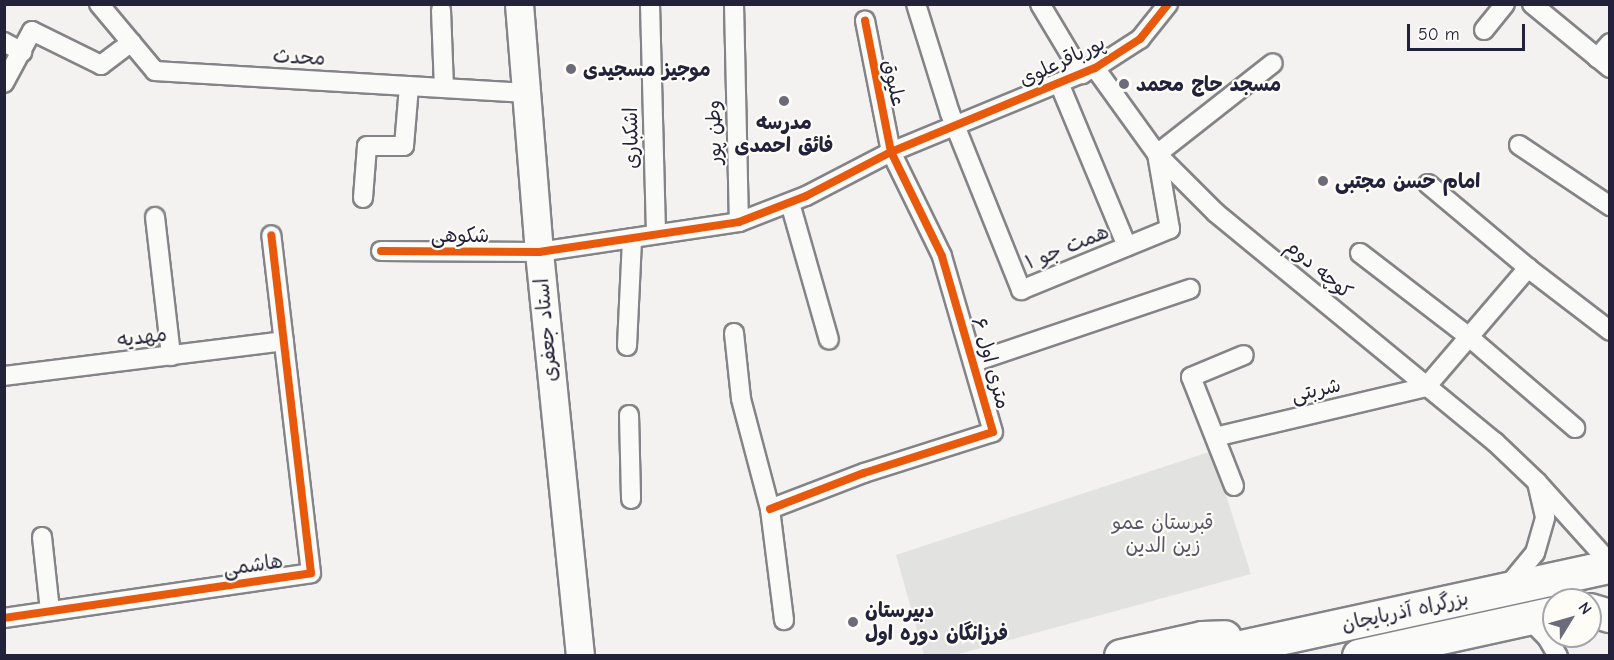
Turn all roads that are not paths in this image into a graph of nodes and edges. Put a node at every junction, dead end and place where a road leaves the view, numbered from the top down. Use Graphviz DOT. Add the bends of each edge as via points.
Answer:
graph roads {
  1 [pos="99,4"];
  2 [pos="519,4"];
  3 [pos="650,4"];
  4 [pos="916,4"];
  5 [pos="1040,4"];
  6 [pos="1168,4"];
  7 [pos="1505,4"];
  8 [pos="1532,4"];
  9 [pos="738,6"];
  10 [pos="441,10"];
  11 [pos="865,21"];
  12 [pos="1484,30"];
  13 [pos="4,42"];
  14 [pos="131,42"];
  15 [pos="1610,43"];
  16 [pos="22,52"];
  17 [pos="1273,63"];
  18 [pos="1604,63"];
  19 [pos="1088,71"];
  20 [pos="1059,82"];
  21 [pos="4,83"];
  22 [pos="409,86"];
  23 [pos="444,88"];
  24 [pos="526,93"];
  25 [pos="952,120"];
  26 [pos="1519,145"];
  27 [pos="891,152"];
  28 [pos="1158,154"];
  29 [pos="1428,184"];
  30 [pos="363,198"];
  31 [pos="790,202"];
  32 [pos="1610,206"];
  33 [pos="155,217"];
  34 [pos="739,222"];
  35 [pos="656,234"];
  36 [pos="271,235"];
  37 [pos="632,238"];
  38 [pos="1127,246"];
  39 [pos="381,251"];
  40 [pos="539,252"];
  41 [pos="1360,253"];
  42 [pos="1528,268"];
  43 [pos="1190,289"];
  44 [pos="1610,331"];
  45 [pos="734,333"];
  46 [pos="1469,337"];
  47 [pos="829,340"];
  48 [pos="284,341"];
  49 [pos="627,346"];
  50 [pos="1244,355"];
  51 [pos="171,356"];
  52 [pos="974,362"];
  53 [pos="4,376"];
  54 [pos="1426,387"];
  55 [pos="629,415"];
  56 [pos="1575,428"];
  57 [pos="1215,437"];
  58 [pos="1537,482"];
  59 [pos="1234,486"];
  60 [pos="631,499"];
  61 [pos="770,509"];
  62 [pos="42,537"];
  63 [pos="1610,565"];
  64 [pos="1505,589"];
  65 [pos="50,611"];
  66 [pos="1541,616"];
  67 [pos="4,618"];
  68 [pos="784,620"];
  69 [pos="1295,635"];
  70 [pos="580,656"];
  71 [pos="1121,656"];
  72 [pos="1202,656"];
  73 [pos="1359,656"];
  74 [pos="1558,656"];
  1 -- 14 [label="street, محدث"];
  2 -- 24 [label="main road, استاد جعفری"];
  3 -- 35 [label="street, اشکباری"];
  4 -- 25 [label="street"];
  5 -- 19 [label="street, کوچه دوم"];
  6 -- 19 [label="street, پورباقرعلوی" via="1140,39"];
  7 -- 12 [label="street"];
  8 -- 18 [label="street"];
  9 -- 34 [label="street, وطن پور"];
  10 -- 23 [label="street"];
  11 -- 27 [label="street, علیوق"];
  13 -- 16 [label="street"];
  14 -- 16 [label="street" via="101,65 32,31"];
  14 -- 22 [label="street, محدث" via="155,71"];
  15 -- 18 [label="street"];
  16 -- 21 [label="street"];
  17 -- 28 [label="street"];
  19 -- 20 [label="street, پورباقرعلوی"];
  19 -- 28 [label="street, کوچه دوم"];
  20 -- 25 [label="street, پورباقرعلوی"];
  20 -- 38 [label="street"];
  22 -- 23 [label="street, محدث"];
  22 -- 30 [label="street" via="405,147 367,146"];
  23 -- 24 [label="street, محدث"];
  24 -- 40 [label="main road, استاد جعفری"];
  25 -- 27 [label="street, پورباقرعلوی"];
  25 -- 38 [label="street, همت جو ۱" via="1021,290"];
  26 -- 32 [label="street"];
  27 -- 31 [label="street, پورباقرعلوی"];
  27 -- 52 [label="street, ۶ متری اول" via="942,256"];
  28 -- 38 [label="street, همت جو ۱" via="1170,229"];
  28 -- 54 [label="street, کوچه دوم" via="1216,213"];
  29 -- 42 [label="street"];
  31 -- 34 [label="street, پورباقرعلوی"];
  31 -- 47 [label="street"];
  33 -- 51 [label="street"];
  34 -- 35 [label="street, شکوهی"];
  35 -- 37 [label="street, شکوهی"];
  36 -- 48 [label="street"];
  37 -- 40 [label="street, شکوهی"];
  37 -- 49 [label="street"];
  39 -- 40 [label="street, شکوهی"];
  40 -- 70 [label="main road, استاد جعفری"];
  41 -- 46 [label="street"];
  42 -- 44 [label="street"];
  42 -- 46 [label="street"];
  43 -- 52 [label="street"];
  45 -- 61 [label="street" via="741,399"];
  46 -- 54 [label="street"];
  46 -- 56 [label="street"];
  48 -- 51 [label="street, مهدیه"];
  48 -- 65 [label="street, هاشمی" via="311,573"];
  50 -- 57 [label="street" via="1191,377"];
  51 -- 53 [label="street, مهدیه"];
  52 -- 61 [label="street, ۶ متری اول" via="993,432 864,473"];
  54 -- 57 [label="street, شربتی"];
  54 -- 58 [label="street, کوچه دوم" via="1495,442"];
  55 -- 60 [label="street"];
  57 -- 59 [label="street"];
  58 -- 63 [label="street, کوچه دوم"];
  58 -- 64 [label="street" via="1545,517 1535,553"];
  61 -- 68 [label="street"];
  62 -- 65 [label="street"];
  63 -- 64 [label="highway, بزرگراه آذربایجان"];
  64 -- 69 [label="highway, بزرگراه آذربایجان"];
  65 -- 67 [label="street, هاشمی"];
  66 -- 73 [label="highway, بزرگراه آذربایجان"];
  66 -- 74 [label="street"];
  69 -- 71 [label="highway" via="1202,638"];
  69 -- 72 [label="highway, بزرگراه آذربایجان"];
}
